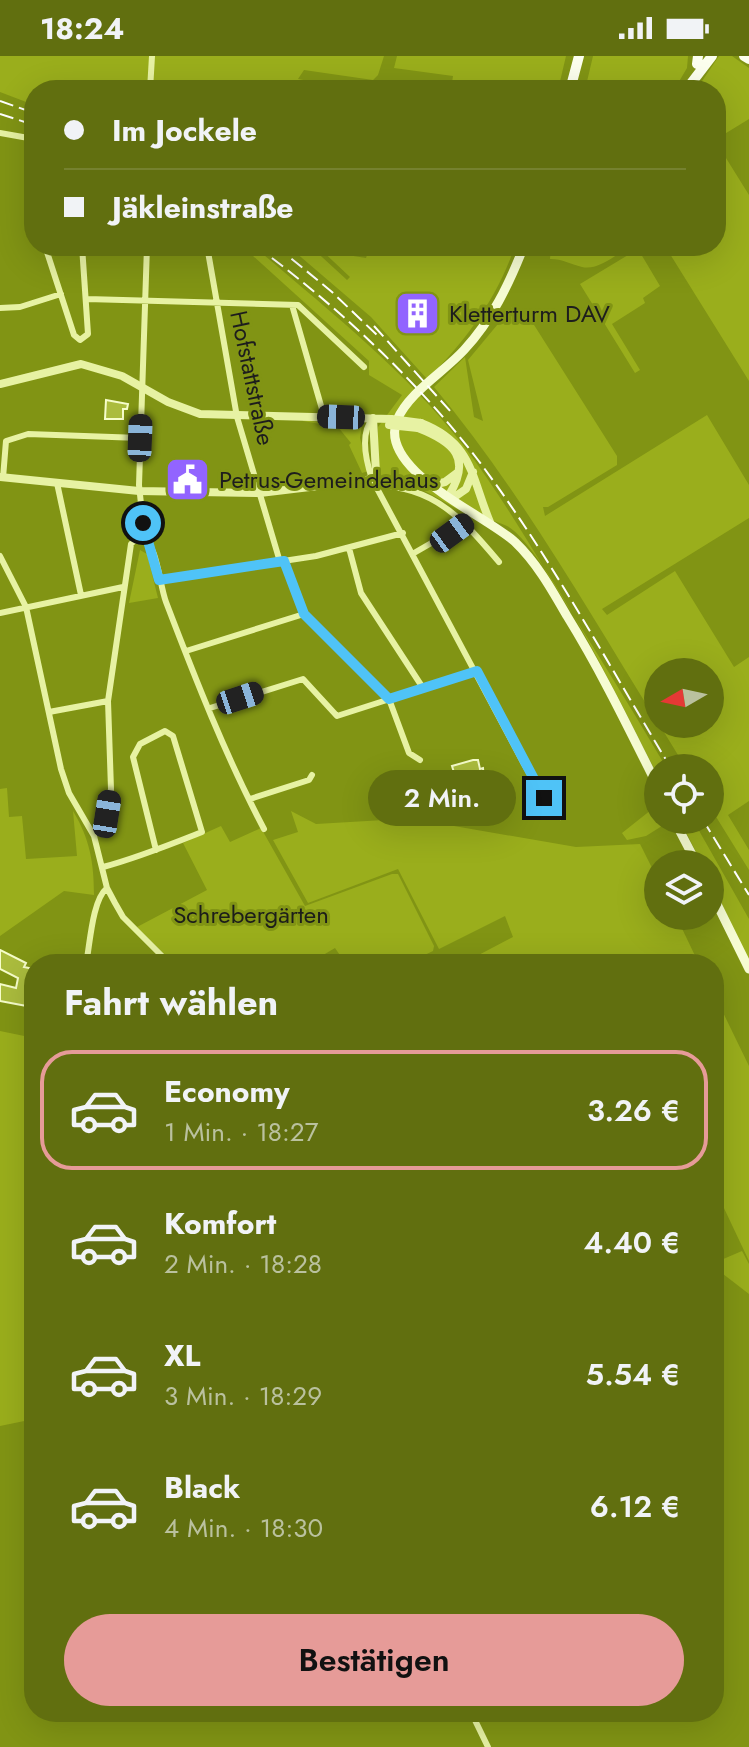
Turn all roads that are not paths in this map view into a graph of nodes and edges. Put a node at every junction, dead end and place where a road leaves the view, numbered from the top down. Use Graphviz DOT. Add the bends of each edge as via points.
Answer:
graph roads {
  1 [pos="152,56"];
  2 [pos="579,56"];
  3 [pos="712,56"];
  4 [pos="744,56"];
  5 [pos="749,59"];
  6 [pos="698,63"];
  7 [pos="151,80"];
  8 [pos="573,80"];
  9 [pos="0,133"];
  10 [pos="24,137"];
  11 [pos="48,256"];
  12 [pos="83,256"];
  13 [pos="147,256"];
  14 [pos="209,256"];
  15 [pos="520,256"];
  16 [pos="61,294"];
  17 [pos="87,299"];
  18 [pos="146,301"];
  19 [pos="218,303"];
  20 [pos="292,305"];
  21 [pos="0,308"];
  22 [pos="307,310"];
  23 [pos="296,322"];
  24 [pos="364,367"];
  25 [pos="0,384"];
  26 [pos="142,387"];
  27 [pos="324,416"];
  28 [pos="237,417"];
  29 [pos="373,418"];
  30 [pos="390,422"];
  31 [pos="420,426"];
  32 [pos="140,438"];
  33 [pos="376,443"];
  34 [pos="460,469"];
  35 [pos="473,472"];
  36 [pos="2,477"];
  37 [pos="57,483"];
  38 [pos="375,483"];
  39 [pos="432,485"];
  40 [pos="139,491"];
  41 [pos="260,493"];
  42 [pos="451,497"];
  43 [pos="490,522"];
  44 [pos="466,523"];
  45 [pos="403,533"];
  46 [pos="141,534"];
  47 [pos="349,548"];
  48 [pos="414,553"];
  49 [pos="0,556"];
  50 [pos="282,561"];
  51 [pos="499,562"];
  52 [pos="159,580"];
  53 [pos="123,587"];
  54 [pos="81,595"];
  55 [pos="26,607"];
  56 [pos="0,613"];
  57 [pos="304,614"];
  58 [pos="186,651"];
  59 [pos="477,671"];
  60 [pos="423,688"];
  61 [pos="389,699"];
  62 [pos="108,701"];
  63 [pos="210,708"];
  64 [pos="49,712"];
  65 [pos="644,759"];
  66 [pos="420,760"];
  67 [pos="312,775"];
  68 [pos="250,799"];
  69 [pos="560,817"];
  70 [pos="264,829"];
  71 [pos="94,836"];
  72 [pos="156,850"];
  73 [pos="103,867"];
  74 [pos="107,888"];
  75 [pos="724,918"];
  76 [pos="88,954"];
  77 [pos="160,954"];
  78 [pos="749,969"];
  79 [pos="476,1722"];
  80 [pos="488,1747"];
  1 -- 7 [label="street"];
  2 -- 8 [label="main road"];
  3 -- 6 [label="main road"];
  4 -- 5 [label="main road"];
  9 -- 10 [label="street"];
  11 -- 16 [label="street"];
  12 -- 17 [label="street"];
  13 -- 18 [label="street"];
  14 -- 19 [label="street, Hofstattstraße"];
  15 -- 39 [label="main road" via="487,324 403,411 395,429 398,451"];
  16 -- 17 [label="street" via="80,340 88,334"];
  16 -- 21 [label="street"];
  17 -- 18 [label="street"];
  18 -- 19 [label="street"];
  18 -- 26 [label="street"];
  19 -- 20 [label="street"];
  19 -- 28 [label="street, Hofstattstraße"];
  20 -- 22 [label="street"];
  20 -- 23 [label="street"];
  22 -- 23 [label="street"];
  22 -- 24 [label="street"];
  23 -- 27 [label="street"];
  25 -- 26 [label="street" via="76,363 104,368"];
  26 -- 28 [label="street" via="191,412"];
  26 -- 32 [label="street"];
  27 -- 28 [label="street"];
  27 -- 29 [label="street"];
  28 -- 41 [label="street, Hofstattstraße"];
  29 -- 30 [label="street"];
  29 -- 33 [label="street"];
  29 -- 38 [label="street" via="365,439"];
  30 -- 31 [label="street, bridge"];
  30 -- 33 [label="street"];
  31 -- 34 [label="street" via="451,446"];
  31 -- 35 [label="street" via="454,442"];
  32 -- 36 [label="street" via="14,437 6,441"];
  32 -- 40 [label="street"];
  33 -- 38 [label="street"];
  34 -- 39 [label="street"];
  34 -- 42 [label="street"];
  35 -- 42 [label="street" via="466,489"];
  35 -- 43 [label="street"];
  36 -- 37 [label="street"];
  37 -- 40 [label="street"];
  37 -- 54 [label="street"];
  38 -- 41 [label="street"];
  38 -- 44 [label="street" via="415,489"];
  38 -- 45 [label="street"];
  39 -- 42 [label="main road"];
  40 -- 41 [label="street"];
  40 -- 46 [label="street"];
  41 -- 50 [label="street, Hofstattstraße"];
  42 -- 43 [label="main road"];
  43 -- 65 [label="main road" via="531,559 549,585"];
  44 -- 48 [label="street"];
  44 -- 51 [label="street"];
  45 -- 47 [label="street"];
  45 -- 48 [label="street"];
  46 -- 52 [label="street"];
  46 -- 53 [label="street" via="131,544"];
  47 -- 50 [label="street"];
  47 -- 60 [label="street" via="361,593"];
  48 -- 59 [label="street"];
  49 -- 55 [label="street"];
  50 -- 52 [label="street"];
  50 -- 57 [label="street, Hofstattstraße"];
  52 -- 58 [label="street"];
  53 -- 54 [label="street"];
  53 -- 62 [label="street"];
  54 -- 55 [label="street"];
  55 -- 56 [label="street"];
  55 -- 64 [label="street"];
  57 -- 58 [label="street"];
  57 -- 61 [label="street, Hofstattstraße"];
  58 -- 63 [label="street"];
  59 -- 60 [label="street"];
  59 -- 69 [label="street" via="525,766"];
  60 -- 61 [label="street"];
  61 -- 63 [label="street" via="337,716 307,681 299,679"];
  61 -- 66 [label="street, Hofstattstraße" via="409,753"];
  62 -- 64 [label="street"];
  62 -- 71 [label="street" via="112,774 107,814"];
  63 -- 68 [label="street"];
  64 -- 71 [label="street" via="69,793"];
  67 -- 68 [label="street"];
  68 -- 70 [label="street"];
  71 -- 73 [label="street"];
  72 -- 72 [label="street" via="203,830 173,736 165,731 140,744 133,757"];
  72 -- 73 [label="street"];
  73 -- 74 [label="street"];
  74 -- 76 [label="street" via="97,903"];
  74 -- 77 [label="street" via="123,917"];
  75 -- 78 [label="main road"];
  79 -- 80 [label="street"];
}
